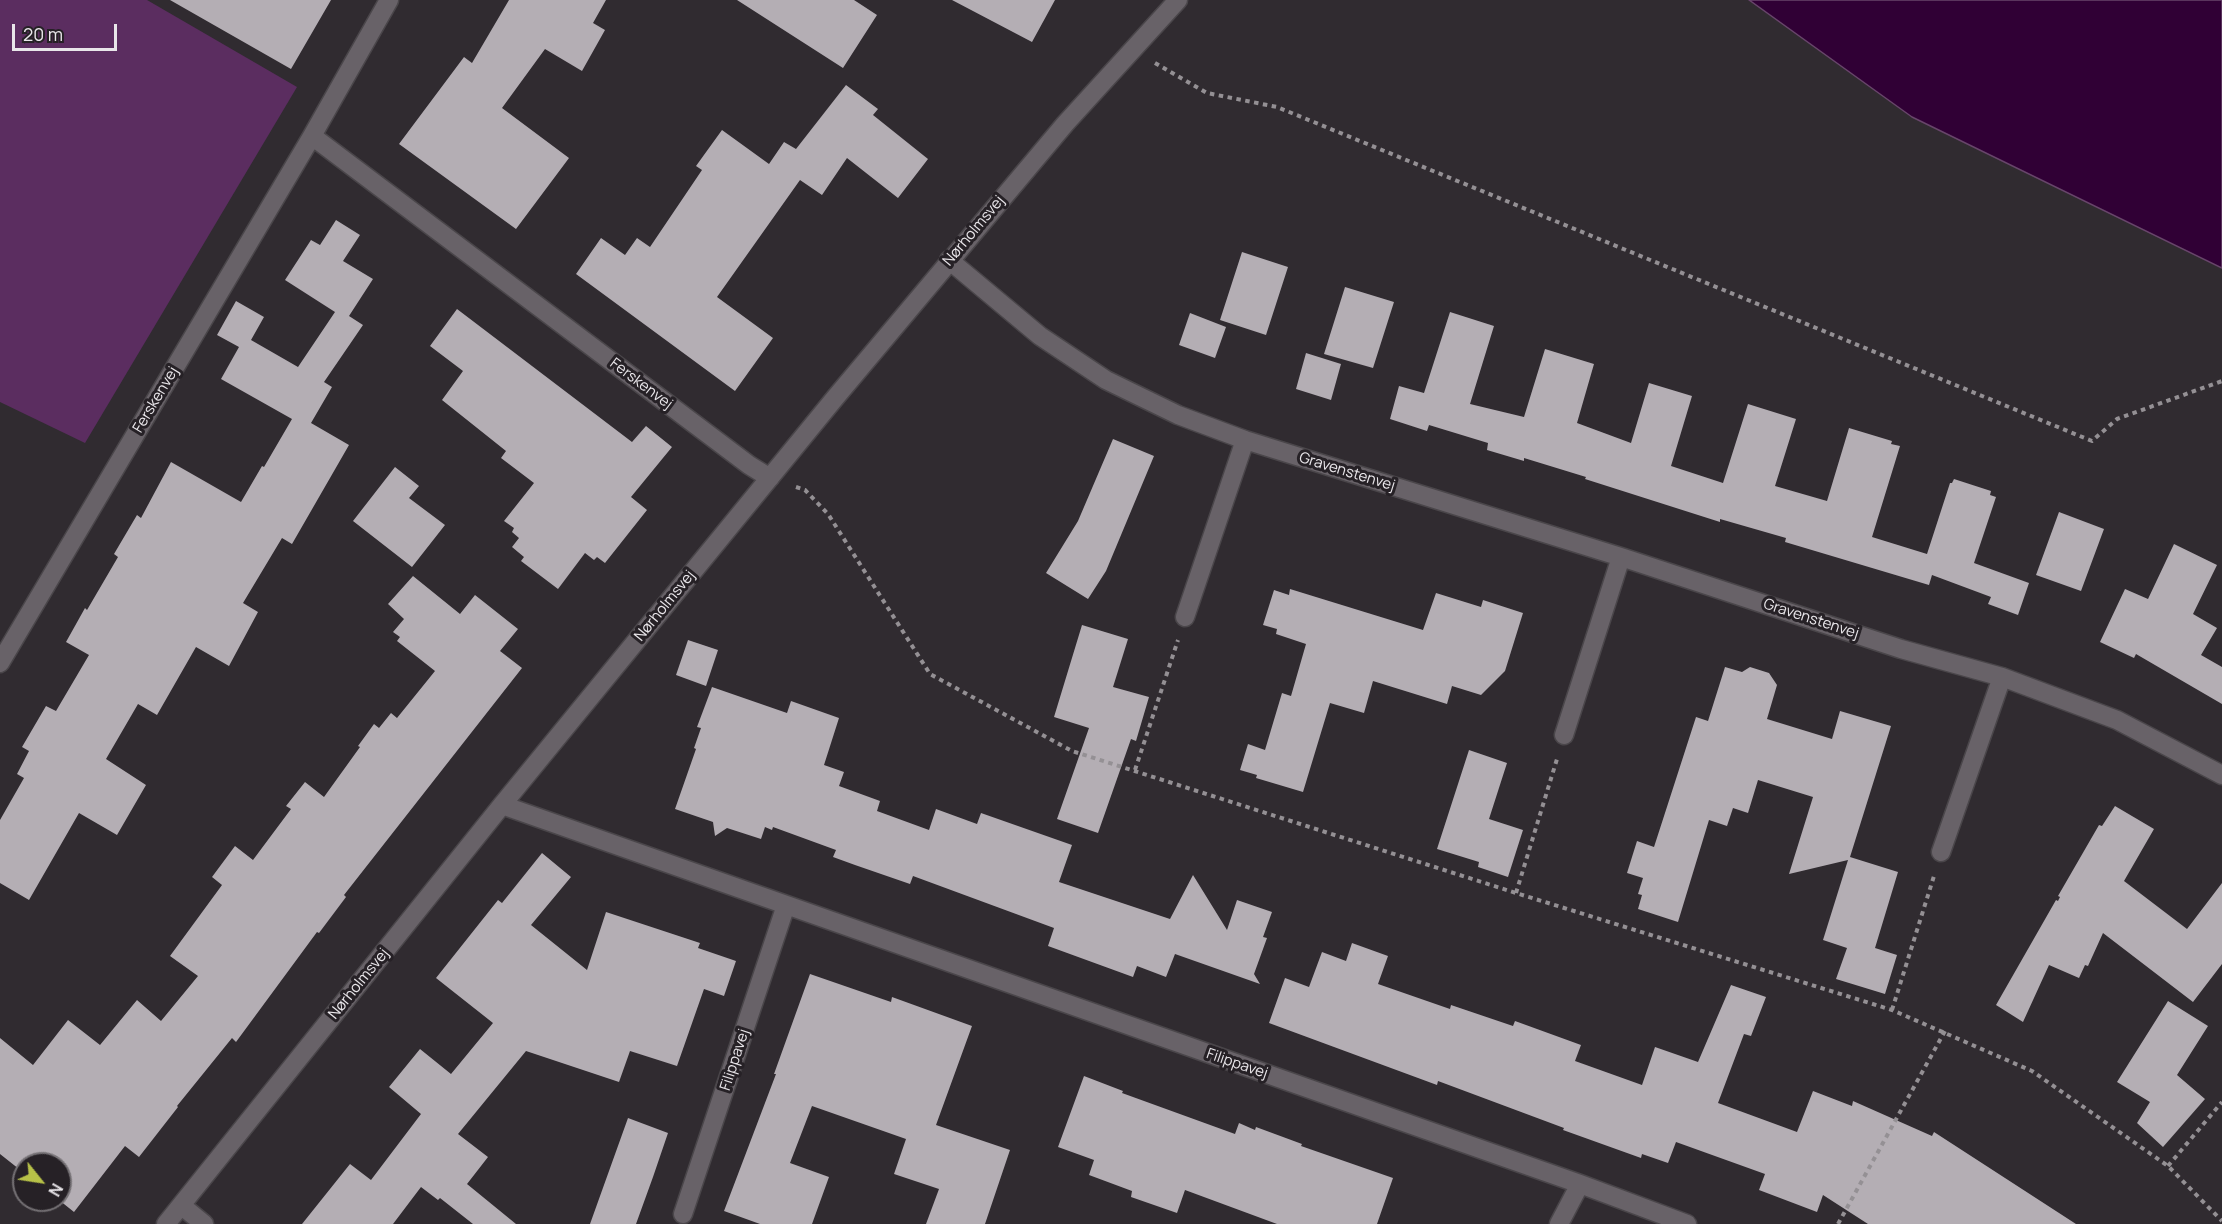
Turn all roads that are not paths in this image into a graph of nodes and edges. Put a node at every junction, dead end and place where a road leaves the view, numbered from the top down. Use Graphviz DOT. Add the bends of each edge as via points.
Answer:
graph roads {
  1 [pos="389,0"];
  2 [pos="1178,0"];
  3 [pos="312,136"];
  4 [pos="949,260"];
  5 [pos="1245,440"];
  6 [pos="770,478"];
  7 [pos="1621,557"];
  8 [pos="1185,617"];
  9 [pos="0,663"];
  10 [pos="2002,677"];
  11 [pos="1564,735"];
  12 [pos="2222,775"];
  13 [pos="502,806"];
  14 [pos="1941,852"];
  15 [pos="786,905"];
  16 [pos="1580,1184"];
  17 [pos="182,1206"];
  18 [pos="683,1214"];
  19 [pos="166,1224"];
  20 [pos="204,1224"];
  21 [pos="1559,1224"];
  22 [pos="1687,1224"];
  1 -- 3 [label="street, Ferskenvej"];
  2 -- 4 [label="street, Nørholmsvej"];
  3 -- 6 [label="street, Ferskenvej"];
  3 -- 9 [label="street, Ferskenvej"];
  4 -- 5 [label="street, Gravenstenvej" via="1040,336 1106,380 1178,415"];
  4 -- 6 [label="street, Nørholmsvej"];
  5 -- 7 [label="street, Gravenstenvej"];
  5 -- 8 [label="street"];
  6 -- 13 [label="street, Nørholmsvej"];
  7 -- 10 [label="street, Gravenstenvej" via="1901,649"];
  7 -- 11 [label="street"];
  10 -- 12 [label="street, Gravenstenvej" via="2117,720"];
  10 -- 14 [label="street"];
  13 -- 15 [label="street, Filippavej"];
  13 -- 17 [label="street, Nørholmsvej"];
  15 -- 16 [label="street, Filippavej"];
  15 -- 18 [label="street, Filippavej"];
  16 -- 21 [label="street"];
  16 -- 22 [label="street, Filippavej"];
  17 -- 19 [label="street, Nørholmsvej"];
  17 -- 20 [label="street"];
}
